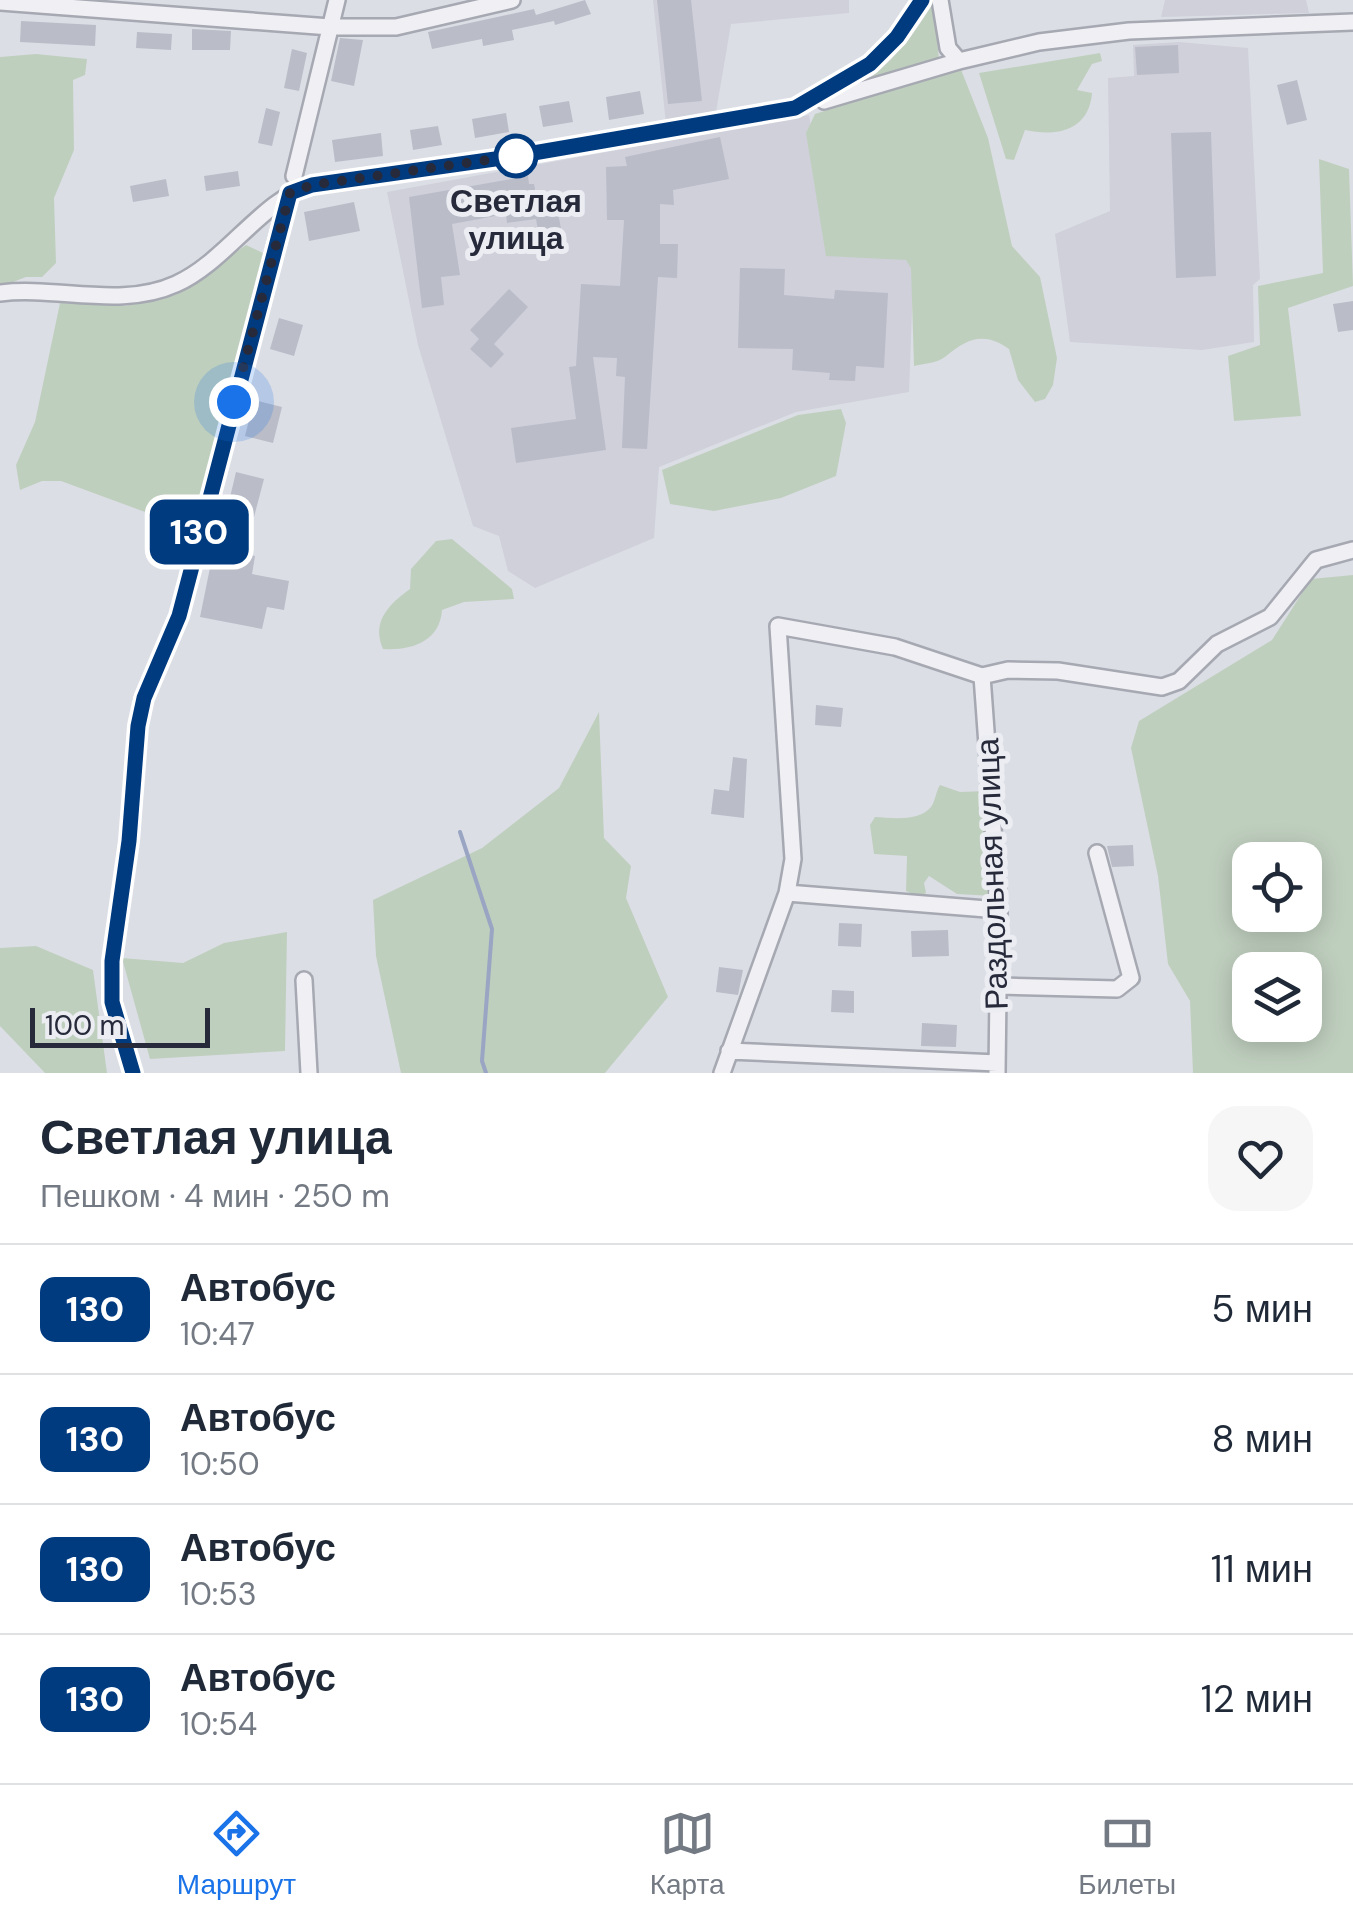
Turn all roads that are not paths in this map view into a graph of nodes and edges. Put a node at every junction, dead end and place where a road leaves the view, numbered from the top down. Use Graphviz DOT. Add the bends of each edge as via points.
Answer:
graph roads {
  1 [pos="336,0"];
  2 [pos="512,0"];
  3 [pos="922,0"];
  4 [pos="940,0"];
  5 [pos="0,2"];
  6 [pos="1353,22"];
  7 [pos="330,27"];
  8 [pos="959,61"];
  9 [pos="795,108"];
  10 [pos="292,185"];
  11 [pos="0,294"];
  12 [pos="1353,550"];
  13 [pos="982,676"];
  14 [pos="1097,852"];
  15 [pos="787,894"];
  16 [pos="999,910"];
  17 [pos="304,980"];
  18 [pos="1000,986"];
  19 [pos="729,1051"];
  20 [pos="997,1068"];
  21 [pos="134,1073"];
  22 [pos="310,1073"];
  23 [pos="722,1073"];
  1 -- 7 [label="street"];
  2 -- 7 [label="street" via="396,28"];
  3 -- 9 [label="street" via="870,64"];
  4 -- 8 [label="street" via="948,48"];
  5 -- 7 [label="street"];
  6 -- 8 [label="street" via="1129,31"];
  7 -- 10 [label="street"];
  8 -- 9 [label="street"];
  9 -- 10 [label="street" via="516,156"];
  10 -- 11 [label="street" via="197,273 155,292"];
  10 -- 21 [label="street" via="179,616 138,726 112,961 112,1002"];
  12 -- 13 [label="street" via="1316,560 1270,617 1217,644 1179,681 1162,687 1058,671"];
  13 -- 15 [label="street" via="894,647 778,626 793,818"];
  13 -- 16 [label="street, Раздольная улица"];
  14 -- 18 [label="street" via="1131,978 1117,989"];
  15 -- 16 [label="street"];
  15 -- 19 [label="street"];
  16 -- 18 [label="street, Раздольная улица"];
  17 -- 22 [label="street"];
  18 -- 20 [label="street, Раздольная улица"];
  19 -- 20 [label="street"];
  19 -- 23 [label="street"];
}
